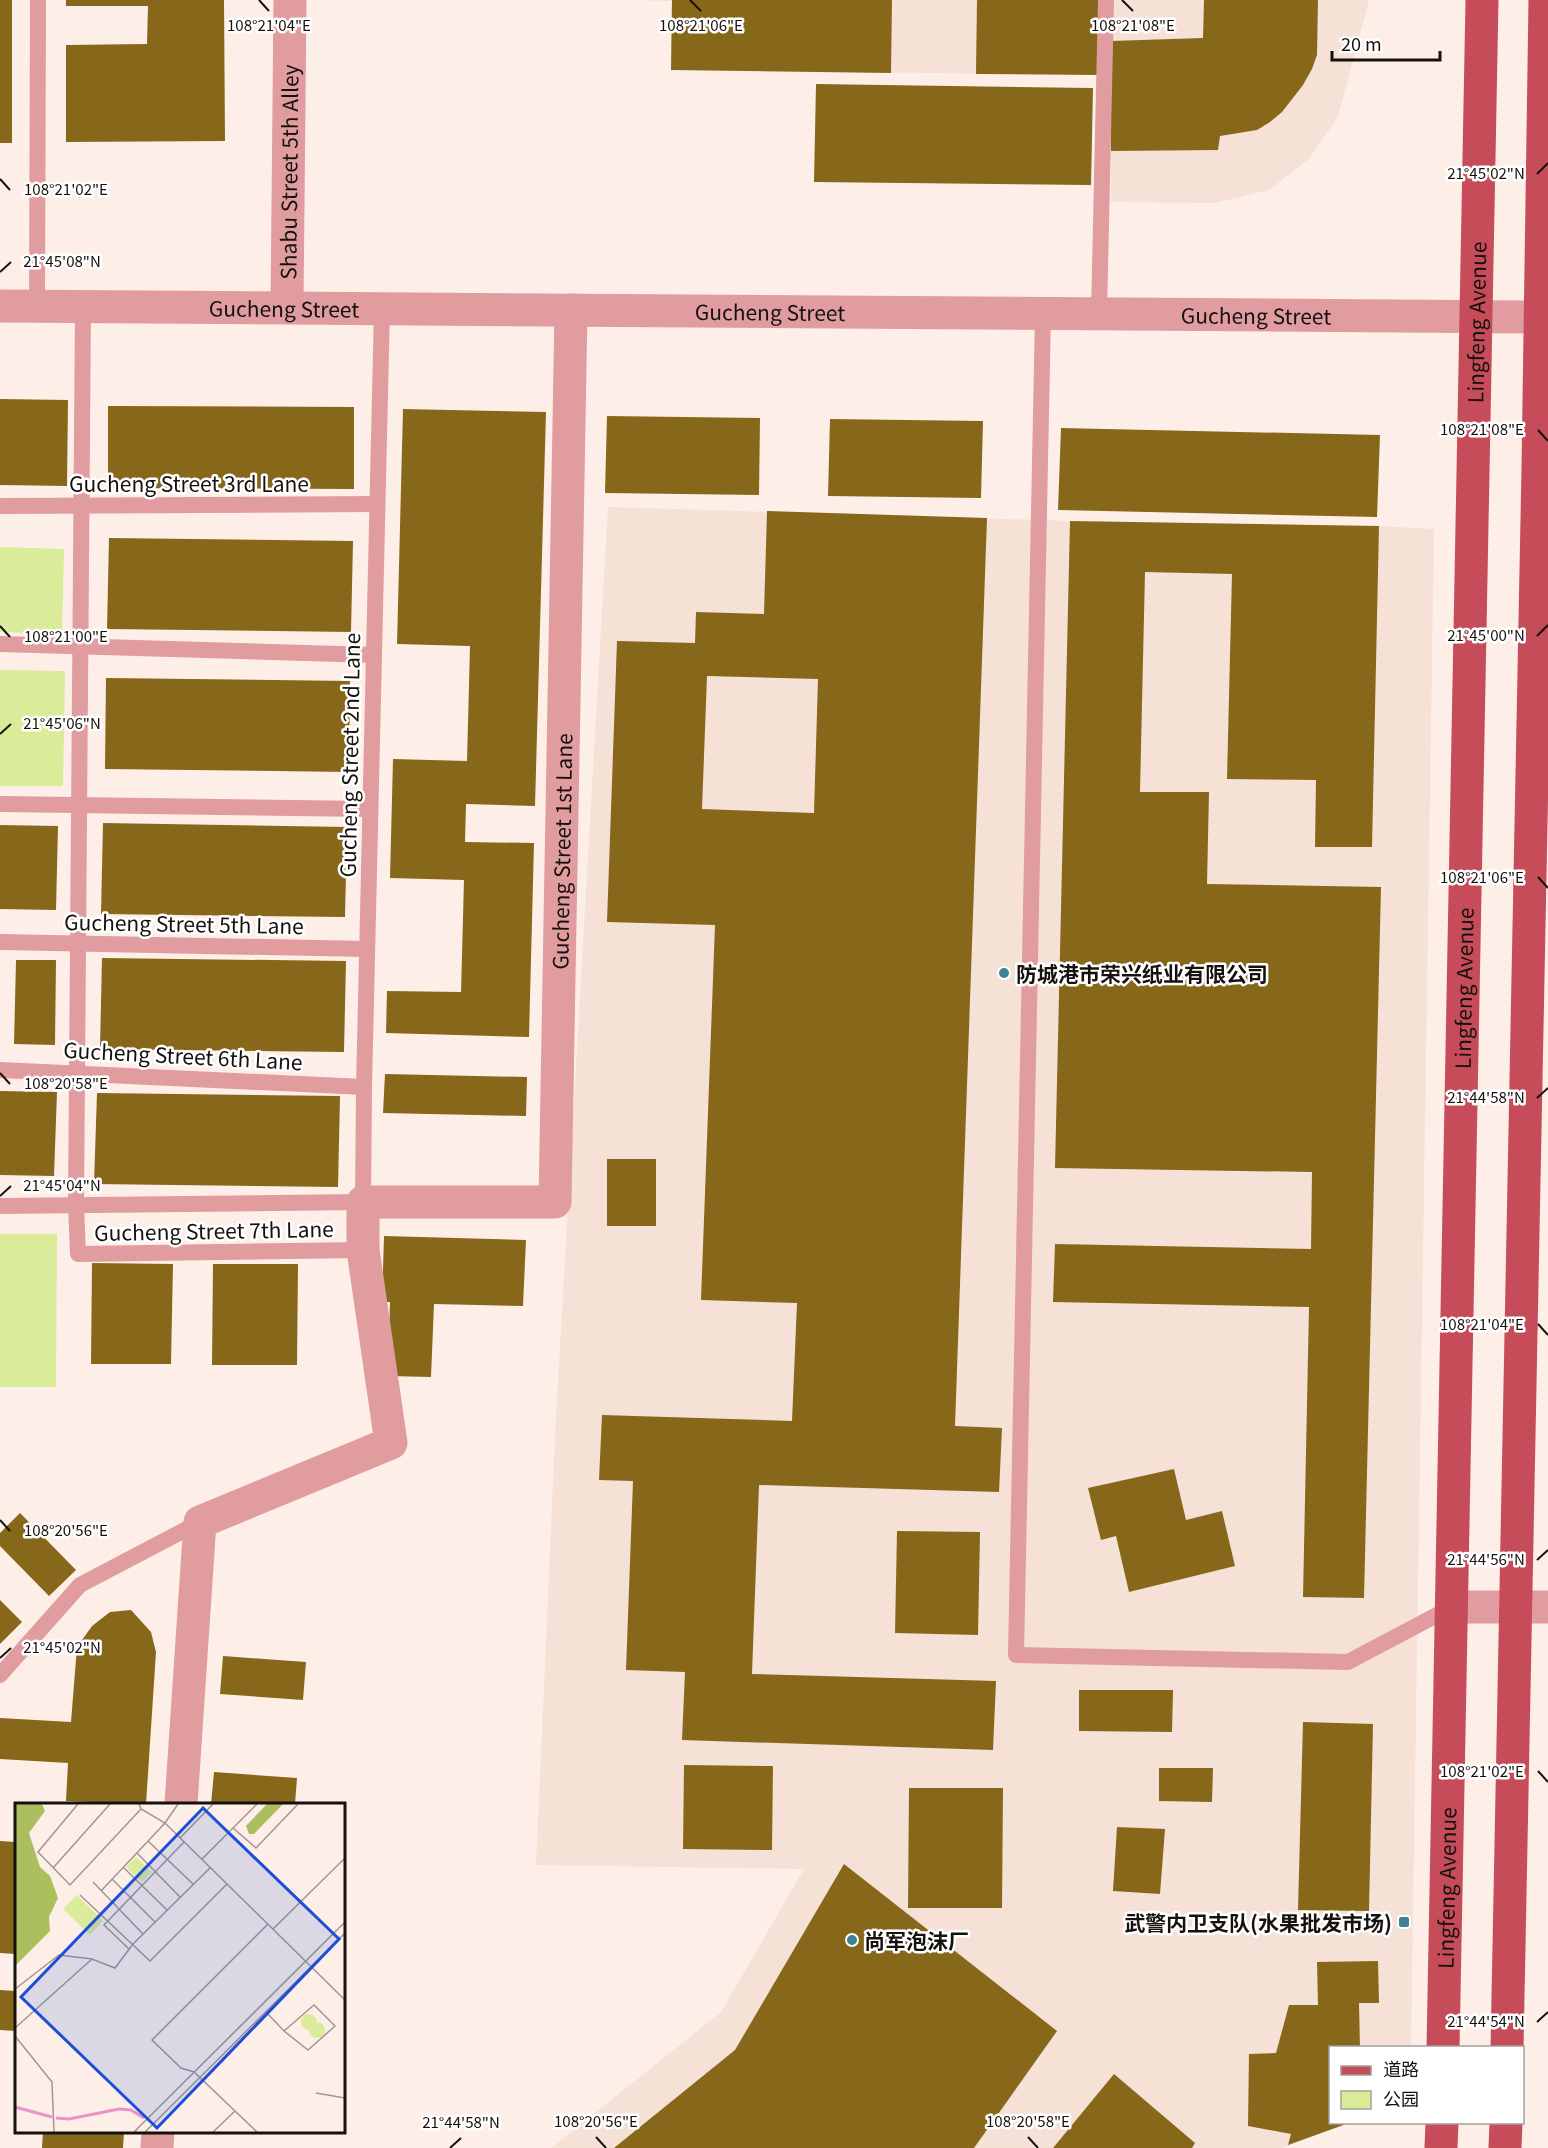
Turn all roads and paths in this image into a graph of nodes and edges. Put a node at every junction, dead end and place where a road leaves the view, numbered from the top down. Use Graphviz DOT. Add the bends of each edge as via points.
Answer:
graph roads {
  1 [pos="38,0"];
  2 [pos="290,0"];
  3 [pos="1106,0"];
  4 [pos="1482,0"];
  5 [pos="1545,0"];
  6 [pos="0,306"];
  7 [pos="37,306"];
  8 [pos="83,306"];
  9 [pos="287,307"];
  10 [pos="382,308"];
  11 [pos="571,310"];
  12 [pos="1043,313"];
  13 [pos="1099,314"];
  14 [pos="1477,316"];
  15 [pos="1539,317"];
  16 [pos="377,504"];
  17 [pos="0,506"];
  18 [pos="82,506"];
  19 [pos="0,644"];
  20 [pos="80,646"];
  21 [pos="374,655"];
  22 [pos="0,804"];
  23 [pos="79,804"];
  24 [pos="370,808"];
  25 [pos="1539,846"];
  26 [pos="0,942"];
  27 [pos="78,944"];
  28 [pos="367,950"];
  29 [pos="0,1070"];
  30 [pos="77,1072"];
  31 [pos="364,1087"];
  32 [pos="363,1202"];
  33 [pos="76,1205"];
  34 [pos="0,1206"];
  35 [pos="363,1250"];
  36 [pos="201,1522"];
  37 [pos="1452,1606"];
  38 [pos="1548,1607"];
  39 [pos="1515,1608"];
  40 [pos="0,1675"];
  41 [pos="181,1803"];
  42 [pos="1443,2046"];
  43 [pos="1507,2046"];
  44 [pos="1442,2124"];
  45 [pos="1506,2124"];
  46 [pos="158,2133"];
  47 [pos="157,2148"];
  48 [pos="1441,2148"];
  49 [pos="1505,2148"];
  1 -- 7 [label="lane"];
  2 -- 9 [label="street, Shabu Street 5th Alley"];
  3 -- 13 [label="lane"];
  4 -- 14 [label="main road, Lingfeng Avenue"];
  5 -- 15 [label="main road"];
  6 -- 7 [label="street, Gucheng Street"];
  7 -- 8 [label="street, Gucheng Street"];
  8 -- 9 [label="street, Gucheng Street"];
  8 -- 18 [label="lane"];
  9 -- 10 [label="street, Gucheng Street"];
  10 -- 11 [label="street, Gucheng Street"];
  10 -- 16 [label="lane, Gucheng Street 2nd Lane"];
  11 -- 12 [label="street, Gucheng Street"];
  11 -- 32 [label="street, Gucheng Street 1st Lane" via="555,1202"];
  12 -- 13 [label="street, Gucheng Street"];
  12 -- 37 [label="lane" via="1016,1655 1348,1662"];
  13 -- 14 [label="street, Gucheng Street"];
  14 -- 15 [label="street, Gucheng Street"];
  14 -- 37 [label="main road, Lingfeng Avenue"];
  15 -- 25 [label="main road"];
  16 -- 18 [label="lane, Gucheng Street 3rd Lane"];
  16 -- 21 [label="lane, Gucheng Street 2nd Lane"];
  17 -- 18 [label="lane, Gucheng Street 3rd Lane"];
  18 -- 20 [label="lane"];
  19 -- 20 [label="lane"];
  20 -- 21 [label="lane"];
  20 -- 23 [label="lane"];
  21 -- 24 [label="lane, Gucheng Street 2nd Lane"];
  22 -- 23 [label="lane"];
  23 -- 24 [label="lane"];
  23 -- 27 [label="lane"];
  24 -- 28 [label="lane, Gucheng Street 2nd Lane"];
  25 -- 39 [label="main road"];
  26 -- 27 [label="lane, Gucheng Street 5th Lane"];
  27 -- 28 [label="lane, Gucheng Street 5th Lane"];
  27 -- 30 [label="lane"];
  28 -- 31 [label="lane, Gucheng Street 2nd Lane"];
  29 -- 30 [label="lane, Gucheng Street 6th Lane"];
  30 -- 31 [label="lane, Gucheng Street 6th Lane"];
  30 -- 33 [label="lane"];
  31 -- 32 [label="lane, Gucheng Street 2nd Lane"];
  32 -- 33 [label="lane, Gucheng Street 7th Lane"];
  32 -- 35 [label="street"];
  33 -- 34 [label="lane, Gucheng Street 7th Lane"];
  33 -- 35 [label="lane, Gucheng Street 7th Lane" via="78,1254"];
  35 -- 36 [label="street" via="391,1443"];
  36 -- 40 [label="lane" via="80,1585"];
  36 -- 41 [label="street"];
  37 -- 39 [label="street"];
  37 -- 42 [label="main road, Lingfeng Avenue"];
  38 -- 39 [label="street"];
  39 -- 43 [label="main road"];
  44 -- 48 [label="main road"];
  45 -- 49 [label="main road"];
  46 -- 47 [label="street"];
}
